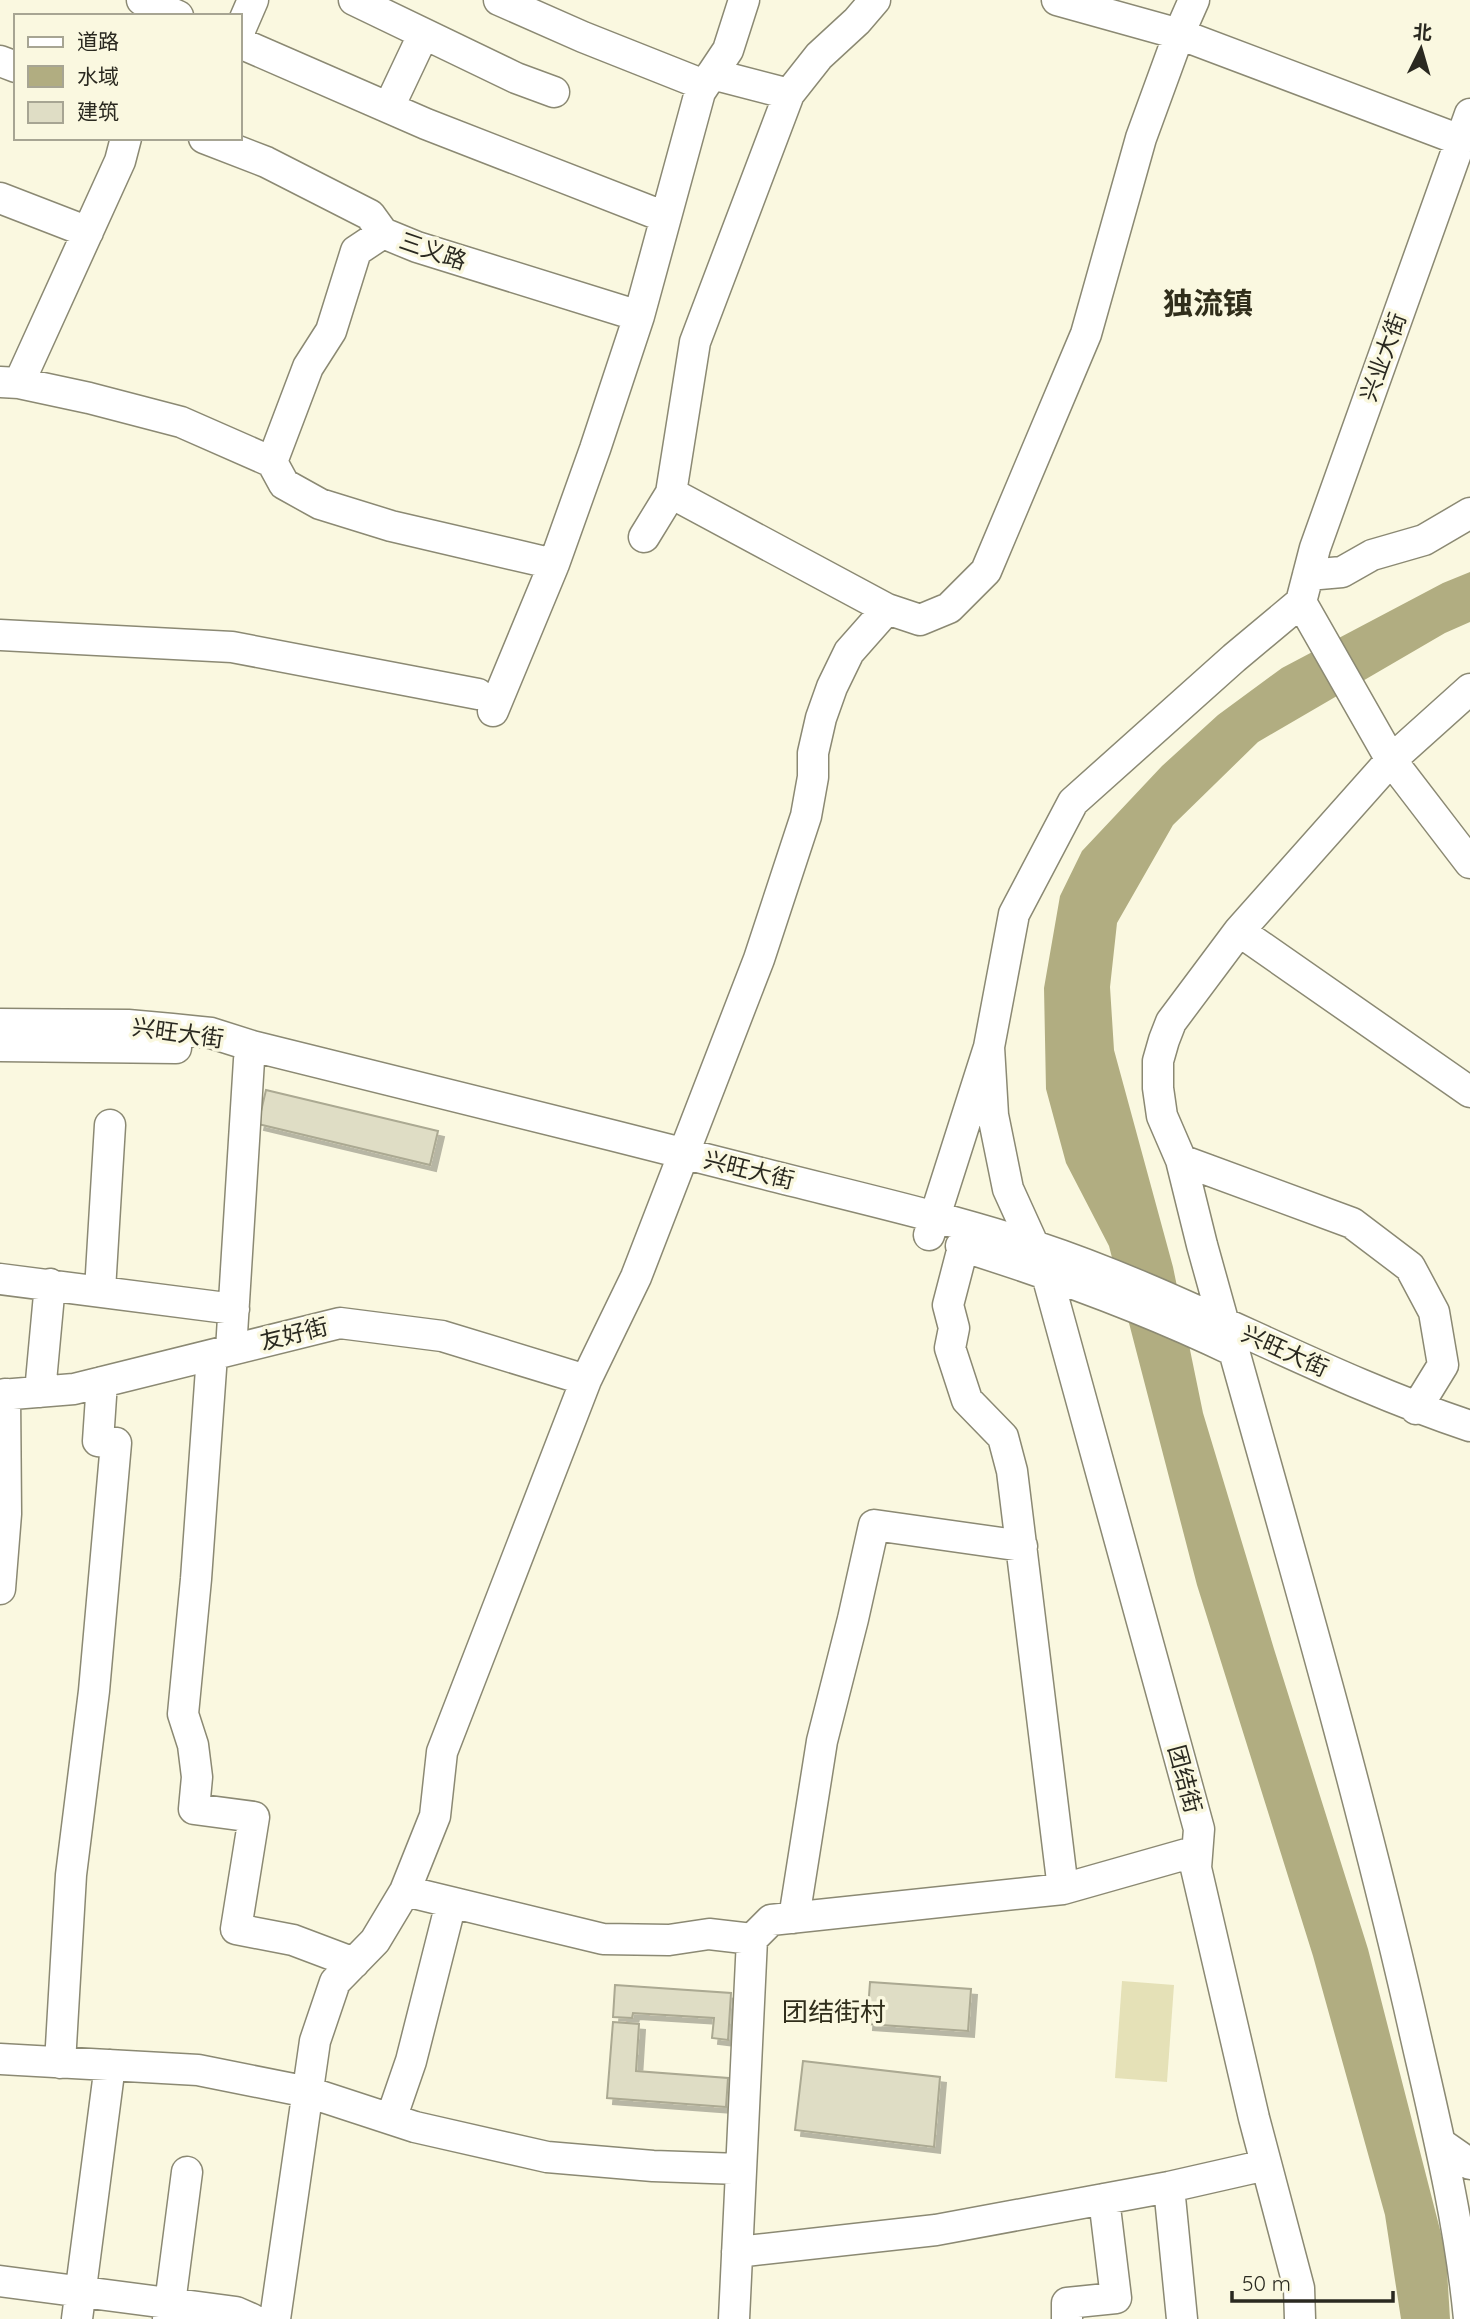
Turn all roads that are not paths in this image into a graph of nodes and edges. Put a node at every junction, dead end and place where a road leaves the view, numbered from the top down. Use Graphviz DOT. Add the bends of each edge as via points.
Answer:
graph roads {
  1 [pos="142,0"];
  2 [pos="253,0"];
  3 [pos="354,0"];
  4 [pos="499,0"];
  5 [pos="744,0"];
  6 [pos="875,0"];
  7 [pos="1057,0"];
  8 [pos="1194,0"];
  9 [pos="174,14"];
  10 [pos="242,25"];
  11 [pos="1179,34"];
  12 [pos="423,35"];
  13 [pos="242,44"];
  14 [pos="708,80"];
  15 [pos="554,92"];
  16 [pos="789,94"];
  17 [pos="388,107"];
  18 [pos="1465,127"];
  19 [pos="125,140"];
  20 [pos="209,140"];
  21 [pos="0,198"];
  22 [pos="665,217"];
  23 [pos="88,232"];
  24 [pos="383,233"];
  25 [pos="639,316"];
  26 [pos="10,383"];
  27 [pos="272,462"];
  28 [pos="671,494"];
  29 [pos="1470,513"];
  30 [pos="644,537"];
  31 [pos="554,564"];
  32 [pos="1304,588"];
  33 [pos="887,609"];
  34 [pos="0,635"];
  35 [pos="1470,689"];
  36 [pos="1391,760"];
  37 [pos="1470,863"];
  38 [pos="1239,931"];
  39 [pos="0,1024"];
  40 [pos="0,1046"];
  41 [pos="989,1047"];
  42 [pos="251,1053"];
  43 [pos="1470,1092"];
  44 [pos="110,1125"];
  45 [pos="1181,1160"];
  46 [pos="681,1161"];
  47 [pos="932,1227"];
  48 [pos="965,1237"];
  49 [pos="1051,1265"];
  50 [pos="0,1279"];
  51 [pos="50,1284"];
  52 [pos="100,1290"];
  53 [pos="234,1309"];
  54 [pos="1215,1331"];
  55 [pos="222,1352"];
  56 [pos="586,1380"];
  57 [pos="102,1382"];
  58 [pos="40,1392"];
  59 [pos="3,1394"];
  60 [pos="1416,1409"];
  61 [pos="1470,1426"];
  62 [pos="1470,1441"];
  63 [pos="1022,1546"];
  64 [pos="0,1588"];
  65 [pos="1197,1851"];
  66 [pos="1063,1889"];
  67 [pos="405,1891"];
  68 [pos="451,1903"];
  69 [pos="794,1918"];
  70 [pos="752,1939"];
  71 [pos="354,1963"];
  72 [pos="0,2059"];
  73 [pos="60,2063"];
  74 [pos="110,2065"];
  75 [pos="308,2091"];
  76 [pos="391,2119"];
  77 [pos="1440,2143"];
  78 [pos="1470,2164"];
  79 [pos="1266,2165"];
  80 [pos="740,2169"];
  81 [pos="187,2172"];
  82 [pos="1169,2187"];
  83 [pos="1104,2199"];
  84 [pos="737,2252"];
  85 [pos="0,2281"];
  86 [pos="79,2305"];
  87 [pos="169,2311"];
  88 [pos="252,2319"];
  89 [pos="275,2319"];
  90 [pos="734,2319"];
  91 [pos="1068,2319"];
  92 [pos="1182,2319"];
  93 [pos="1300,2319"];
  94 [pos="1469,2319"];
  1 -- 9 [label="street"];
  2 -- 10 [label="street"];
  3 -- 12 [label="street"];
  4 -- 14 [label="street" via="583,37"];
  5 -- 14 [label="street" via="728,50"];
  6 -- 16 [label="street"];
  7 -- 11 [label="street"];
  8 -- 11 [label="street"];
  11 -- 18 [label="street"];
  11 -- 33 [label="street" via="1141,138 1086,334 986,570 949,608 920,620"];
  12 -- 15 [label="street"];
  12 -- 17 [label="street"];
  13 -- 17 [label="street"];
  14 -- 16 [label="street"];
  14 -- 22 [label="street" via="700,92"];
  16 -- 28 [label="street" via="695,342"];
  17 -- 22 [label="street"];
  18 -- 32 [label="street, 兴业大街"];
  19 -- 23 [label="street"];
  20 -- 24 [label="street, 三义路" via="266,162 370,215"];
  21 -- 23 [label="street"];
  22 -- 25 [label="street"];
  23 -- 26 [label="street"];
  24 -- 25 [label="street, 三义路"];
  24 -- 27 [label="street" via="356,251 331,331 308,367"];
  25 -- 31 [label="street"];
  26 -- 27 [label="street" via="181,422"];
  27 -- 31 [label="street" via="284,484 320,504 391,526"];
  28 -- 30 [label="street"];
  28 -- 33 [label="street"];
  29 -- 32 [label="street" via="1424,540 1372,555"];
  31 -- 34 [label="street" via="485,702 232,647"];
  32 -- 36 [label="street"];
  32 -- 41 [label="street" via="1234,658 1073,802 1014,914"];
  33 -- 46 [label="street" via="849,652 821,718 806,816 759,959"];
  35 -- 36 [label="street"];
  36 -- 37 [label="street"];
  36 -- 38 [label="street"];
  38 -- 43 [label="street"];
  38 -- 45 [label="street" via="1171,1022 1158,1061 1162,1116"];
  39 -- 42 [label="street, 兴旺大街" via="172,1028 211,1033"];
  40 -- 42 [label="street, 兴旺大街" via="164,1047"];
  41 -- 47 [label="street"];
  41 -- 49 [label="street, 团结街" via="993,1115 1008,1189"];
  42 -- 46 [label="street, 兴旺大街"];
  42 -- 53 [label="street"];
  44 -- 52 [label="street"];
  45 -- 54 [label="street"];
  45 -- 60 [label="street" via="1352,1223 1410,1267 1434,1312 1443,1365"];
  46 -- 47 [label="street, 兴旺大街"];
  46 -- 56 [label="street" via="636,1277"];
  47 -- 48 [label="street, 兴旺大街"];
  48 -- 49 [label="street, 兴旺大街"];
  48 -- 63 [label="street" via="948,1305 954,1328 950,1348 967,1400 1003,1437"];
  49 -- 54 [label="street, 兴旺大街"];
  49 -- 65 [label="street, 团结街" via="1199,1829"];
  50 -- 51 [label="street"];
  51 -- 52 [label="street"];
  51 -- 58 [label="street"];
  52 -- 53 [label="street"];
  53 -- 55 [label="street"];
  54 -- 60 [label="street, 兴旺大街"];
  54 -- 62 [label="street, 兴旺大街" via="1379,1409"];
  54 -- 77 [label="street" via="1348,1759"];
  55 -- 56 [label="street, 友好街" via="340,1323 442,1336"];
  55 -- 57 [label="street, 友好街"];
  55 -- 71 [label="street" via="183,1714 194,1745 194,1809 254,1818 236,1929 293,1940"];
  56 -- 67 [label="street" via="442,1752 435,1816"];
  57 -- 58 [label="street, 友好街"];
  57 -- 73 [label="street" via="98,1441 116,1443 94,1691 71,1875"];
  58 -- 59 [label="street, 友好街"];
  59 -- 64 [label="street" via="6,1514"];
  60 -- 61 [label="street, 兴旺大街"];
  63 -- 66 [label="street"];
  63 -- 69 [label="street" via="874,1525 822,1741"];
  65 -- 66 [label="street"];
  65 -- 79 [label="street, 团结街" via="1196,1868"];
  66 -- 69 [label="street"];
  67 -- 68 [label="street"];
  67 -- 71 [label="street" via="375,1941"];
  68 -- 70 [label="street" via="603,1939 669,1940 709,1934"];
  68 -- 76 [label="street" via="411,2061"];
  69 -- 70 [label="street" via="771,1920"];
  70 -- 80 [label="street"];
  71 -- 75 [label="street" via="335,1983 316,2041"];
  72 -- 73 [label="street"];
  73 -- 74 [label="street"];
  74 -- 75 [label="street" via="198,2070"];
  74 -- 86 [label="street"];
  75 -- 76 [label="street"];
  75 -- 89 [label="street"];
  76 -- 80 [label="street" via="547,2157"];
  77 -- 78 [label="street"];
  77 -- 94 [label="street"];
  79 -- 82 [label="street"];
  79 -- 93 [label="street, 团结街" via="1299,2288"];
  80 -- 84 [label="street"];
  81 -- 87 [label="street"];
  82 -- 83 [label="street"];
  82 -- 92 [label="street"];
  83 -- 84 [label="street" via="936,2231"];
  83 -- 91 [label="street" via="1116,2298 1067,2303"];
  84 -- 90 [label="street"];
  85 -- 86 [label="street"];
  86 -- 87 [label="street"];
  87 -- 88 [label="street" via="236,2312"];
}
